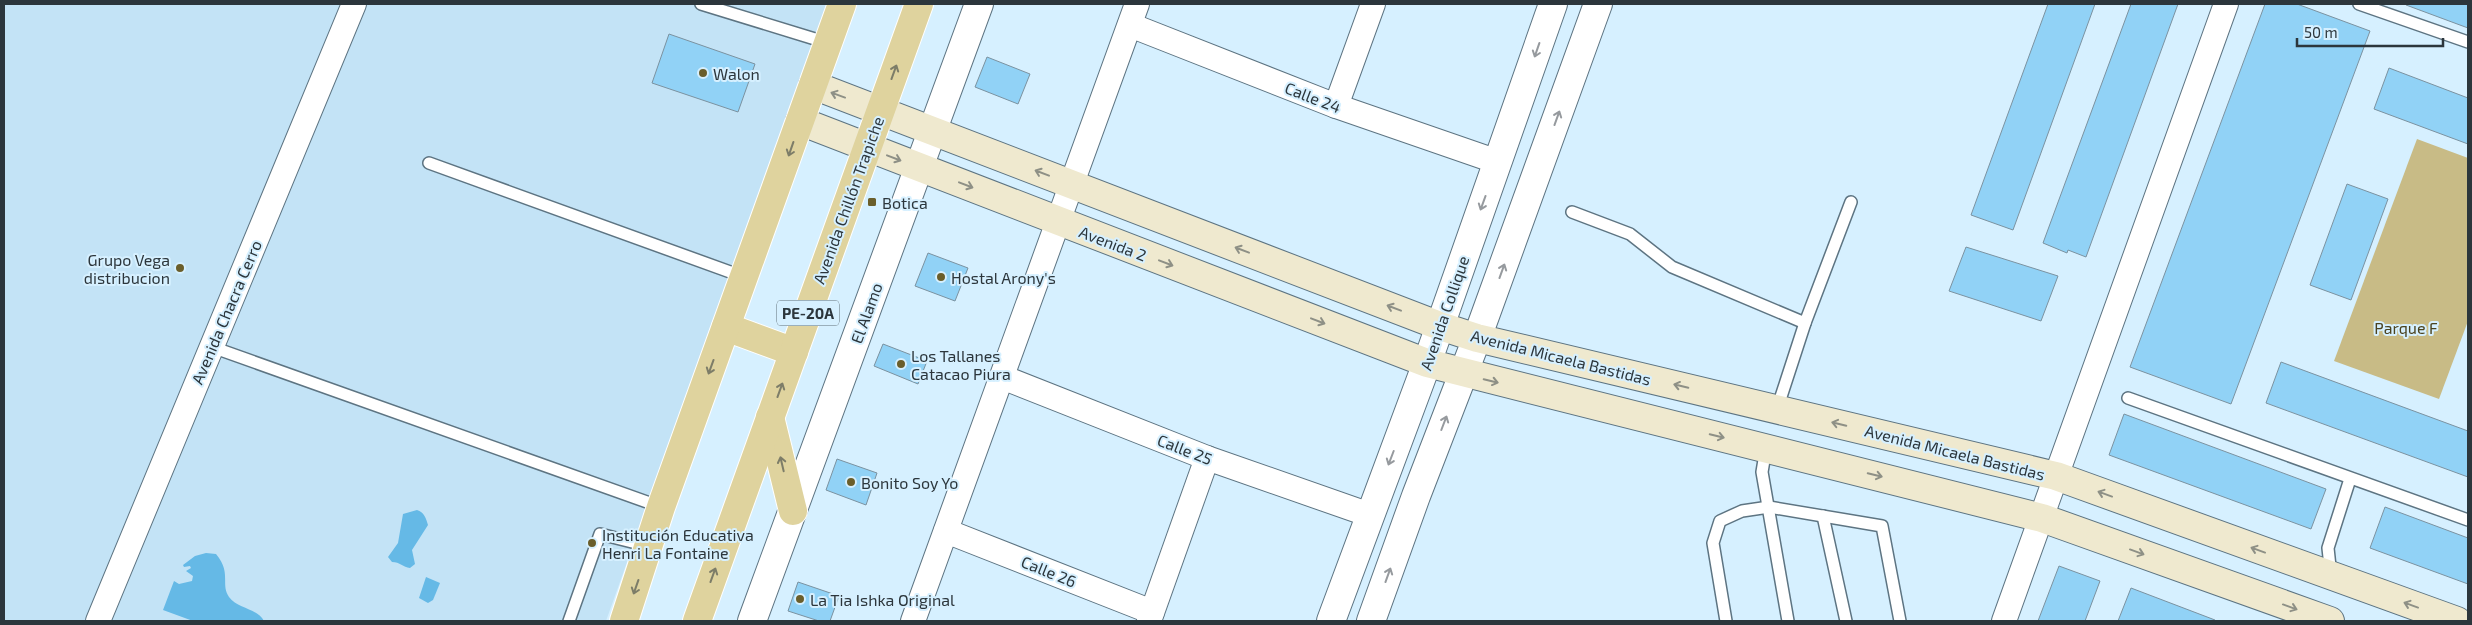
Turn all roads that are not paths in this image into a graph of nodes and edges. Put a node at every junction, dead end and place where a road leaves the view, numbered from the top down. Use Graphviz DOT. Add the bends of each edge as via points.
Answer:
graph roads {
  1 [pos="354,4"];
  2 [pos="701,4"];
  3 [pos="842,4"];
  4 [pos="919,4"];
  5 [pos="979,4"];
  6 [pos="1373,4"];
  7 [pos="1553,4"];
  8 [pos="1598,4"];
  9 [pos="2226,4"];
  10 [pos="2359,4"];
  11 [pos="1134,14"];
  12 [pos="2468,42"];
  13 [pos="828,43"];
  14 [pos="813,85"];
  15 [pos="1336,106"];
  16 [pos="880,110"];
  17 [pos="800,121"];
  18 [pos="933,131"];
  19 [pos="868,147"];
  20 [pos="1498,162"];
  21 [pos="429,163"];
  22 [pos="920,168"];
  23 [pos="1072,185"];
  24 [pos="1851,202"];
  25 [pos="1572,212"];
  26 [pos="1058,222"];
  27 [pos="744,277"];
  28 [pos="1805,323"];
  29 [pos="1440,326"];
  30 [pos="726,327"];
  31 [pos="1477,338"];
  32 [pos="212,347"];
  33 [pos="794,352"];
  34 [pos="1579,362"];
  35 [pos="1427,363"];
  36 [pos="1463,374"];
  37 [pos="1002,377"];
  38 [pos="2128,398"];
  39 [pos="1574,400"];
  40 [pos="1777,409"];
  41 [pos="770,416"];
  42 [pos="1766,448"];
  43 [pos="1207,458"];
  44 [pos="2056,476"];
  45 [pos="2350,479"];
  46 [pos="661,507"];
  47 [pos="1770,507"];
  48 [pos="793,511"];
  49 [pos="1370,515"];
  50 [pos="1823,516"];
  51 [pos="2042,518"];
  52 [pos="2468,520"];
  53 [pos="946,531"];
  54 [pos="650,546"];
  55 [pos="2331,577"];
  56 [pos="1151,617"];
  57 [pos="2324,619"];
  58 [pos="98,621"];
  59 [pos="569,621"];
  60 [pos="624,621"];
  61 [pos="696,621"];
  62 [pos="752,621"];
  63 [pos="913,621"];
  64 [pos="1331,621"];
  65 [pos="1371,621"];
  66 [pos="1726,621"];
  67 [pos="1788,621"];
  68 [pos="1846,621"];
  69 [pos="1900,621"];
  70 [pos="2004,621"];
  71 [pos="2457,621"];
  1 -- 32 [label="street, Avenida Chacra Cerro"];
  2 -- 13 [label="lane"];
  3 -- 13 [label="main road"];
  16 -- 4 [label="main road, Avenida Chillón Trapiche / PE-20A, one-way"];
  5 -- 18 [label="street, El Alamo"];
  6 -- 15 [label="street"];
  7 -- 20 [label="street, Avenida Collique, one-way"];
  31 -- 8 [label="street, one-way"];
  9 -- 44 [label="street"];
  10 -- 12 [label="lane"];
  11 -- 15 [label="street, Calle 24"];
  11 -- 23 [label="street"];
  13 -- 14 [label="main road"];
  16 -- 14 [label="main road, one-way"];
  14 -- 17 [label="main road"];
  15 -- 20 [label="street, Calle 24"];
  16 -- 18 [label="main road"];
  16 -- 19 [label="main road, Avenida Chillón Trapiche / PE-20A"];
  17 -- 19 [label="main road, Avenida 2"];
  17 -- 27 [label="main road, one-way"];
  18 -- 22 [label="street, El Alamo"];
  23 -- 18 [label="main road, one-way"];
  19 -- 22 [label="main road, Avenida 2, one-way"];
  19 -- 33 [label="main road, Avenida Chillón Trapiche / PE-20A"];
  20 -- 29 [label="street, Avenida Collique, one-way"];
  21 -- 27 [label="lane"];
  22 -- 26 [label="main road, Avenida 2, one-way"];
  22 -- 48 [label="street, El Alamo"];
  23 -- 26 [label="street"];
  29 -- 23 [label="main road, one-way"];
  24 -- 28 [label="lane"];
  25 -- 28 [label="lane" via="1630,234 1672,267"];
  26 -- 35 [label="main road, Avenida 2, one-way"];
  26 -- 37 [label="street"];
  27 -- 30 [label="main road"];
  28 -- 40 [label="lane"];
  29 -- 31 [label="main road, Avenida Micaela Bastidas"];
  29 -- 35 [label="street, Avenida Collique"];
  30 -- 33 [label="main road"];
  30 -- 46 [label="main road, one-way"];
  31 -- 34 [label="main road, Avenida Micaela Bastidas"];
  31 -- 36 [label="street"];
  32 -- 46 [label="lane"];
  32 -- 58 [label="street, Avenida Chacra Cerro"];
  41 -- 33 [label="main road, Avenida Chillón Trapiche / PE-20A, one-way"];
  34 -- 39 [label="main road" via="1563,375 1565,392"];
  40 -- 34 [label="main road, Avenida Micaela Bastidas, one-way"];
  35 -- 36 [label="main road"];
  35 -- 49 [label="street, Avenida Collique, one-way"];
  36 -- 39 [label="main road, one-way"];
  65 -- 36 [label="street, one-way"];
  37 -- 43 [label="street, Calle 25"];
  37 -- 53 [label="street"];
  38 -- 45 [label="lane"];
  39 -- 42 [label="main road, one-way"];
  40 -- 42 [label="main road"];
  44 -- 40 [label="main road, Avenida Micaela Bastidas, one-way"];
  48 -- 41 [label="main road, one-way"];
  61 -- 41 [label="main road, Avenida Chillón Trapiche / PE-20A, one-way"];
  42 -- 47 [label="lane" via="1762,472"];
  42 -- 51 [label="main road, one-way"];
  43 -- 49 [label="street, Calle 25"];
  43 -- 56 [label="street"];
  44 -- 51 [label="street"];
  55 -- 44 [label="main road, Avenida Micaela Bastidas, one-way"];
  45 -- 52 [label="lane"];
  45 -- 55 [label="lane" via="2328,548"];
  46 -- 54 [label="main road"];
  47 -- 50 [label="lane"];
  47 -- 66 [label="lane" via="1742,511 1720,521 1713,543"];
  47 -- 67 [label="lane"];
  48 -- 62 [label="street, El Alamo"];
  49 -- 64 [label="street, Avenida Collique"];
  50 -- 68 [label="lane"];
  50 -- 69 [label="lane" via="1882,526"];
  51 -- 57 [label="main road, one-way"];
  51 -- 70 [label="street"];
  53 -- 56 [label="street, Calle 26"];
  53 -- 63 [label="street"];
  54 -- 59 [label="lane" via="600,534"];
  54 -- 60 [label="main road, one-way"];
  55 -- 57 [label="main road"];
  71 -- 55 [label="main road, Avenida Micaela Bastidas, one-way"];
}
